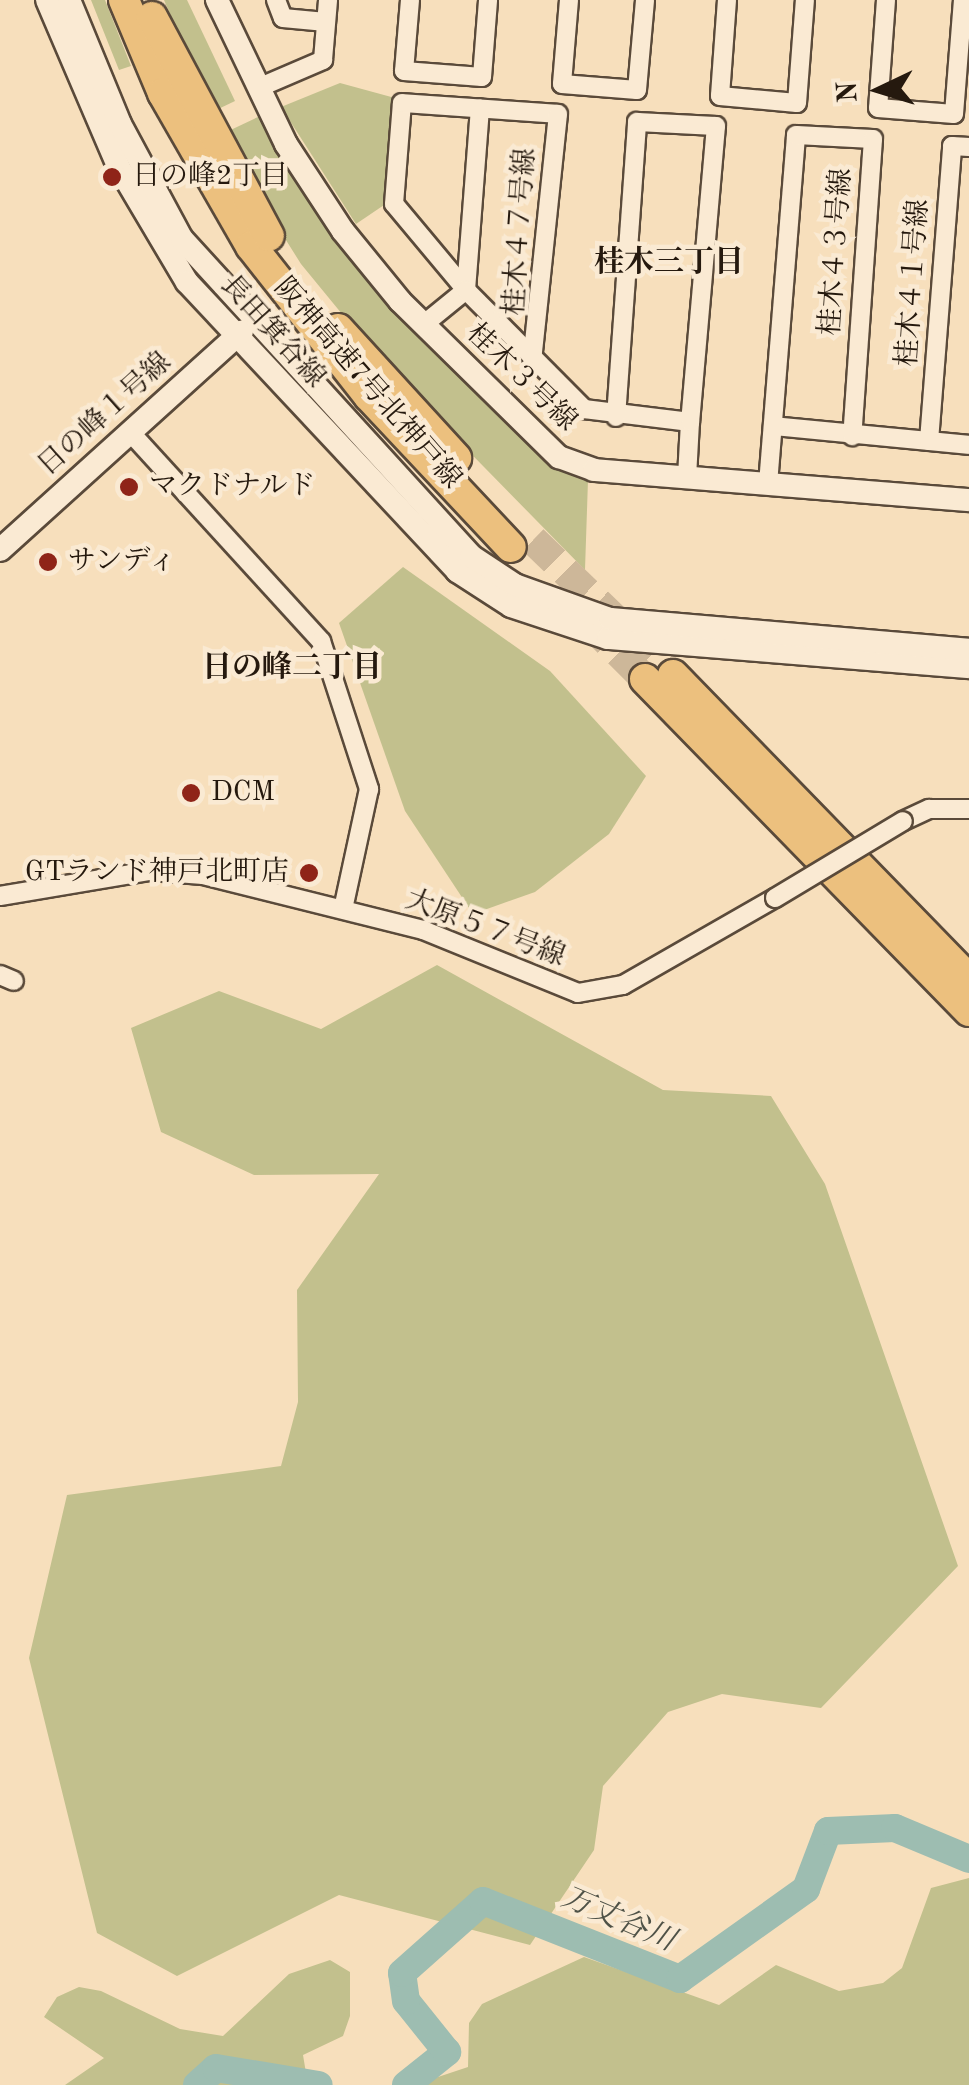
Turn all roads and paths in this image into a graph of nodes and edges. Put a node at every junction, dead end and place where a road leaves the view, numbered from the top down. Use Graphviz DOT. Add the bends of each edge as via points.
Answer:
graph roads {
  1 [pos="47,0"];
  2 [pos="69,0"];
  3 [pos="124,0"];
  4 [pos="146,0"];
  5 [pos="217,0"];
  6 [pos="276,0"];
  7 [pos="328,0"];
  8 [pos="410,0"];
  9 [pos="488,0"];
  10 [pos="568,0"];
  11 [pos="645,0"];
  12 [pos="727,0"];
  13 [pos="805,0"];
  14 [pos="886,0"];
  15 [pos="963,0"];
  16 [pos="326,22"];
  17 [pos="258,88"];
  18 [pos="480,109"];
  19 [pos="969,148"];
  20 [pos="466,290"];
  21 [pos="424,325"];
  22 [pos="242,331"];
  23 [pos="532,360"];
  24 [pos="616,417"];
  25 [pos="690,422"];
  26 [pos="773,426"];
  27 [pos="132,433"];
  28 [pos="852,436"];
  29 [pos="929,442"];
  30 [pos="969,444"];
  31 [pos="687,477"];
  32 [pos="768,484"];
  33 [pos="969,500"];
  34 [pos="0,550"];
  35 [pos="969,650"];
  36 [pos="969,667"];
  37 [pos="969,809"];
  38 [pos="0,896"];
  39 [pos="343,909"];
  40 [pos="969,979"];
  41 [pos="969,1011"];
  1 -- 22 [label="street, 長田箕谷線" via="151,228"];
  2 -- 22 [label="street, 長田箕谷線" via="159,202"];
  3 -- 4 [label="highway, 阪神高速7号北神戸線" via="163,93 251,246 368,396 522,544 327,316 267,234"];
  5 -- 17 [label="street, 桂木３号線"];
  6 -- 16 [label="street" via="283,18"];
  7 -- 16 [label="street"];
  8 -- 9 [label="street" via="404,71 482,78"];
  10 -- 11 [label="street" via="562,84 638,90"];
  12 -- 13 [label="street" via="720,96 797,103"];
  14 -- 15 [label="street" via="878,108 954,114"];
  16 -- 17 [label="street" via="323,60"];
  17 -- 21 [label="street, 桂木３号線" via="343,231"];
  18 -- 20 [label="street"];
  18 -- 20 [label="street, 桂木４７号線" via="402,103 394,204"];
  18 -- 23 [label="street, 桂木４７号線" via="558,114"];
  19 -- 29 [label="street, 桂木４１号線" via="952,146"];
  20 -- 21 [label="street"];
  20 -- 23 [label="street"];
  21 -- 31 [label="street, 桂木３号線" via="559,457 594,470"];
  22 -- 27 [label="street, 日の峰１号線"];
  22 -- 35 [label="street, 長田箕谷線" via="440,528 532,592 610,620"];
  22 -- 36 [label="street, 長田箕谷線" via="457,571 511,606 608,638"];
  23 -- 24 [label="street" via="584,409"];
  24 -- 25 [label="street"];
  24 -- 25 [label="street" via="637,122 716,126"];
  25 -- 31 [label="street"];
  26 -- 28 [label="street"];
  26 -- 28 [label="street, 桂木４３号線" via="796,135 872,139"];
  26 -- 32 [label="street, 桂木４３号線"];
  27 -- 34 [label="street, 日の峰１号線"];
  27 -- 39 [label="street" via="321,641 369,788"];
  28 -- 29 [label="street"];
  29 -- 30 [label="street"];
  31 -- 32 [label="street, 桂木３号線"];
  32 -- 33 [label="street, 桂木３号線"];
  37 -- 39 [label="street, 大原５７号線, bridge" via="929,809 903,821 623,986 578,993"];
  38 -- 39 [label="street, 大原５７号線" via="150,871"];
  40 -- 41 [label="highway" via="659,677"];
}
